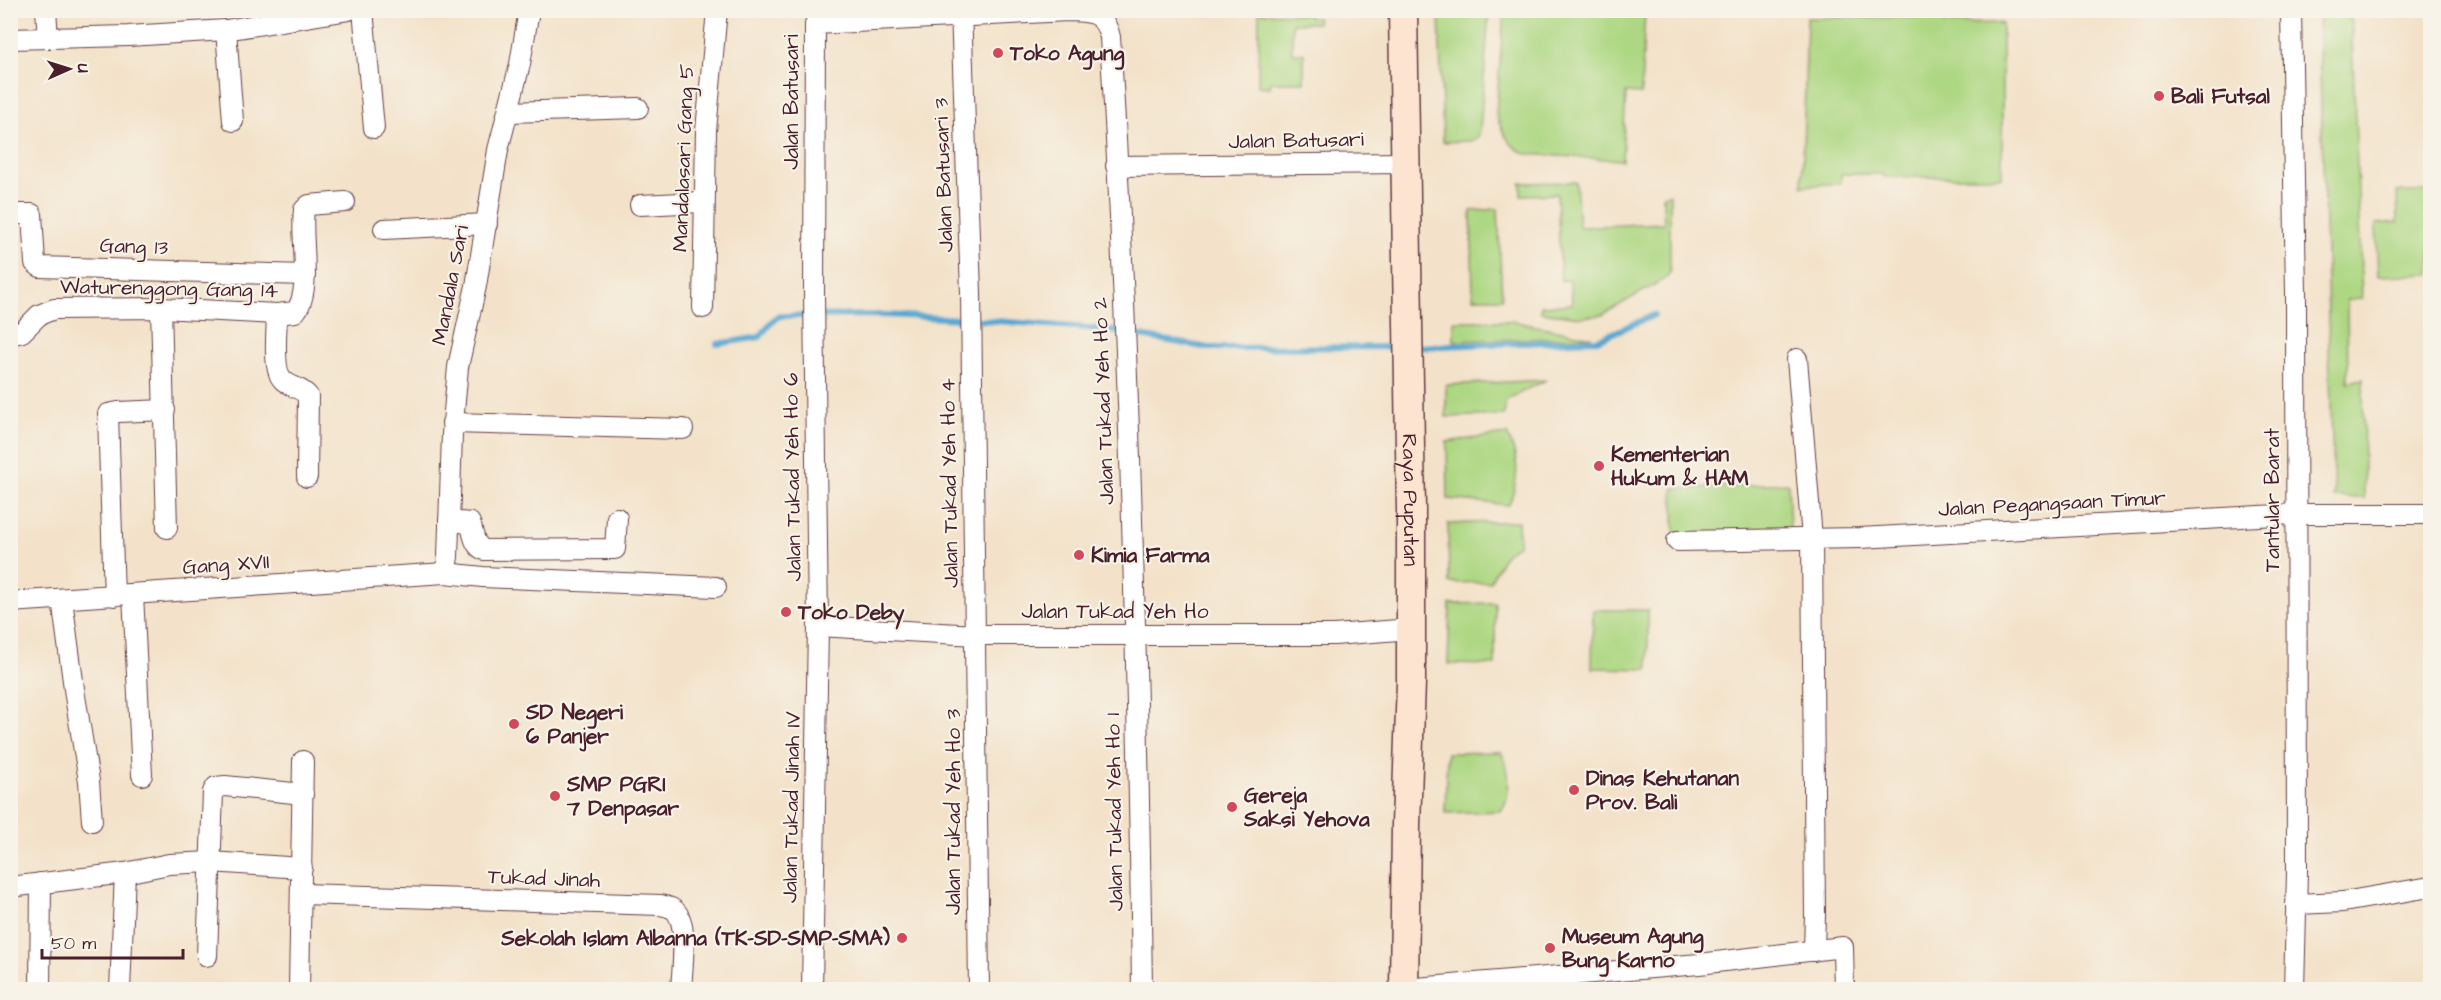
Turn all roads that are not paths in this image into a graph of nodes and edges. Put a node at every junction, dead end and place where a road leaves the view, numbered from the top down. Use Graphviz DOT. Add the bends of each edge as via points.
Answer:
graph roads {
  1 [pos="46,10"];
  2 [pos="228,10"];
  3 [pos="349,10"];
  4 [pos="363,10"];
  5 [pos="529,10"];
  6 [pos="717,10"];
  7 [pos="1403,10"];
  8 [pos="2291,10"];
  9 [pos="321,13"];
  10 [pos="961,14"];
  11 [pos="283,15"];
  12 [pos="1104,21"];
  13 [pos="230,30"];
  14 [pos="48,38"];
  15 [pos="10,39"];
  16 [pos="638,108"];
  17 [pos="509,112"];
  18 [pos="233,121"];
  19 [pos="374,128"];
  20 [pos="1405,163"];
  21 [pos="1116,166"];
  22 [pos="345,202"];
  23 [pos="703,202"];
  24 [pos="640,205"];
  25 [pos="10,214"];
  26 [pos="487,224"];
  27 [pos="384,229"];
  28 [pos="305,275"];
  29 [pos="161,308"];
  30 [pos="703,308"];
  31 [pos="277,314"];
  32 [pos="814,327"];
  33 [pos="971,331"];
  34 [pos="10,335"];
  35 [pos="1797,359"];
  36 [pos="165,410"];
  37 [pos="453,423"];
  38 [pos="683,429"];
  39 [pos="308,477"];
  40 [pos="2296,514"];
  41 [pos="2430,514"];
  42 [pos="617,518"];
  43 [pos="449,521"];
  44 [pos="167,528"];
  45 [pos="1812,538"];
  46 [pos="1677,541"];
  47 [pos="445,573"];
  48 [pos="716,587"];
  49 [pos="124,595"];
  50 [pos="62,599"];
  51 [pos="10,602"];
  52 [pos="818,626"];
  53 [pos="1411,629"];
  54 [pos="1135,634"];
  55 [pos="976,635"];
  56 [pos="303,761"];
  57 [pos="142,775"];
  58 [pos="303,794"];
  59 [pos="92,821"];
  60 [pos="211,861"];
  61 [pos="302,868"];
  62 [pos="125,873"];
  63 [pos="41,883"];
  64 [pos="10,887"];
  65 [pos="2430,887"];
  66 [pos="302,894"];
  67 [pos="2296,904"];
  68 [pos="1814,951"];
  69 [pos="207,956"];
  70 [pos="1404,989"];
  71 [pos="40,990"];
  72 [pos="120,990"];
  73 [pos="299,990"];
  74 [pos="681,990"];
  75 [pos="812,990"];
  76 [pos="979,990"];
  77 [pos="1142,990"];
  78 [pos="1844,990"];
  79 [pos="2294,990"];
  1 -- 14 [label="street"];
  2 -- 13 [label="street"];
  3 -- 9 [label="street"];
  4 -- 19 [label="street"];
  5 -- 17 [label="street, Mandala Sari"];
  6 -- 23 [label="street, Mandalasari Gang 5"];
  7 -- 20 [label="main road, Raya Puputan"];
  8 -- 40 [label="street, Tantular Barat"];
  9 -- 11 [label="street"];
  10 -- 12 [label="street, Jalan Batusari" via="1084,11"];
  10 -- 32 [label="street, Jalan Batusari" via="815,24"];
  10 -- 33 [label="street, Jalan Batusari 3"];
  11 -- 13 [label="street"];
  12 -- 21 [label="street, Jalan Tukad Yeh Ho 2" via="1110,38"];
  13 -- 14 [label="street"];
  13 -- 18 [label="street"];
  14 -- 15 [label="street"];
  16 -- 17 [label="street"];
  17 -- 26 [label="street, Mandala Sari" via="498,150"];
  20 -- 21 [label="street, Jalan Batusari"];
  20 -- 53 [label="main road, Raya Puputan"];
  21 -- 54 [label="street, Jalan Tukad Yeh Ho 2"];
  22 -- 28 [label="street, Waturenggong Gang 14" via="309,205 304,210"];
  23 -- 24 [label="street"];
  23 -- 30 [label="street, Mandalasari Gang 5"];
  25 -- 28 [label="street, Gang 13" via="32,214 35,263 40,267"];
  26 -- 27 [label="street"];
  26 -- 37 [label="street, Mandala Sari" via="458,367"];
  28 -- 31 [label="street, Waturenggong Gang 14" via="299,308"];
  29 -- 31 [label="street, Waturenggong Gang 14"];
  29 -- 34 [label="street, Waturenggong Gang 14" via="54,309 39,315 22,332"];
  29 -- 36 [label="street"];
  31 -- 39 [label="street" via="277,371 288,385 308,396"];
  32 -- 52 [label="street, Jalan Tukad Yeh Ho 6"];
  33 -- 55 [label="street, Jalan Tukad Yeh Ho 4"];
  35 -- 45 [label="street"];
  36 -- 44 [label="street"];
  36 -- 49 [label="street" via="108,414"];
  37 -- 38 [label="street"];
  37 -- 43 [label="street, Mandala Sari"];
  40 -- 41 [label="street, Jalan Pegangsaan Timur"];
  40 -- 45 [label="street, Jalan Pegangsaan Timur"];
  40 -- 67 [label="street, Tantular Barat"];
  42 -- 43 [label="street" via="615,549 484,550 478,548 470,523"];
  43 -- 47 [label="street, Mandala Sari"];
  45 -- 46 [label="street, Jalan Pegangsaan Timur"];
  45 -- 68 [label="street"];
  47 -- 48 [label="street, Gang XVII"];
  47 -- 49 [label="street, Gang XVII"];
  49 -- 50 [label="street, Gang XVII"];
  49 -- 57 [label="street"];
  50 -- 51 [label="street, Gang XVII"];
  50 -- 59 [label="street"];
  52 -- 55 [label="street, Jalan Tukad Yeh Ho"];
  52 -- 75 [label="street, Jalan Tukad Jinah IV"];
  53 -- 54 [label="street, Jalan Tukad Yeh Ho" via="1334,635"];
  53 -- 70 [label="main road, Raya Puputan"];
  54 -- 55 [label="street, Jalan Tukad Yeh Ho"];
  54 -- 77 [label="street, Jalan Tukad Yeh Ho 1"];
  55 -- 76 [label="street, Jalan Tukad Yeh Ho 3"];
  56 -- 58 [label="street"];
  58 -- 60 [label="street" via="216,787 212,797"];
  58 -- 61 [label="street"];
  60 -- 61 [label="street"];
  60 -- 62 [label="street"];
  60 -- 69 [label="street"];
  61 -- 66 [label="street"];
  62 -- 63 [label="street"];
  62 -- 72 [label="street"];
  63 -- 64 [label="street"];
  63 -- 71 [label="street"];
  65 -- 67 [label="street" via="2343,902"];
  66 -- 73 [label="street"];
  66 -- 74 [label="street, Tukad Jinah" via="661,905 679,915 683,928"];
  67 -- 79 [label="street, Tantular Barat"];
  68 -- 70 [label="street"];
  68 -- 78 [label="street" via="1843,947"];
}
